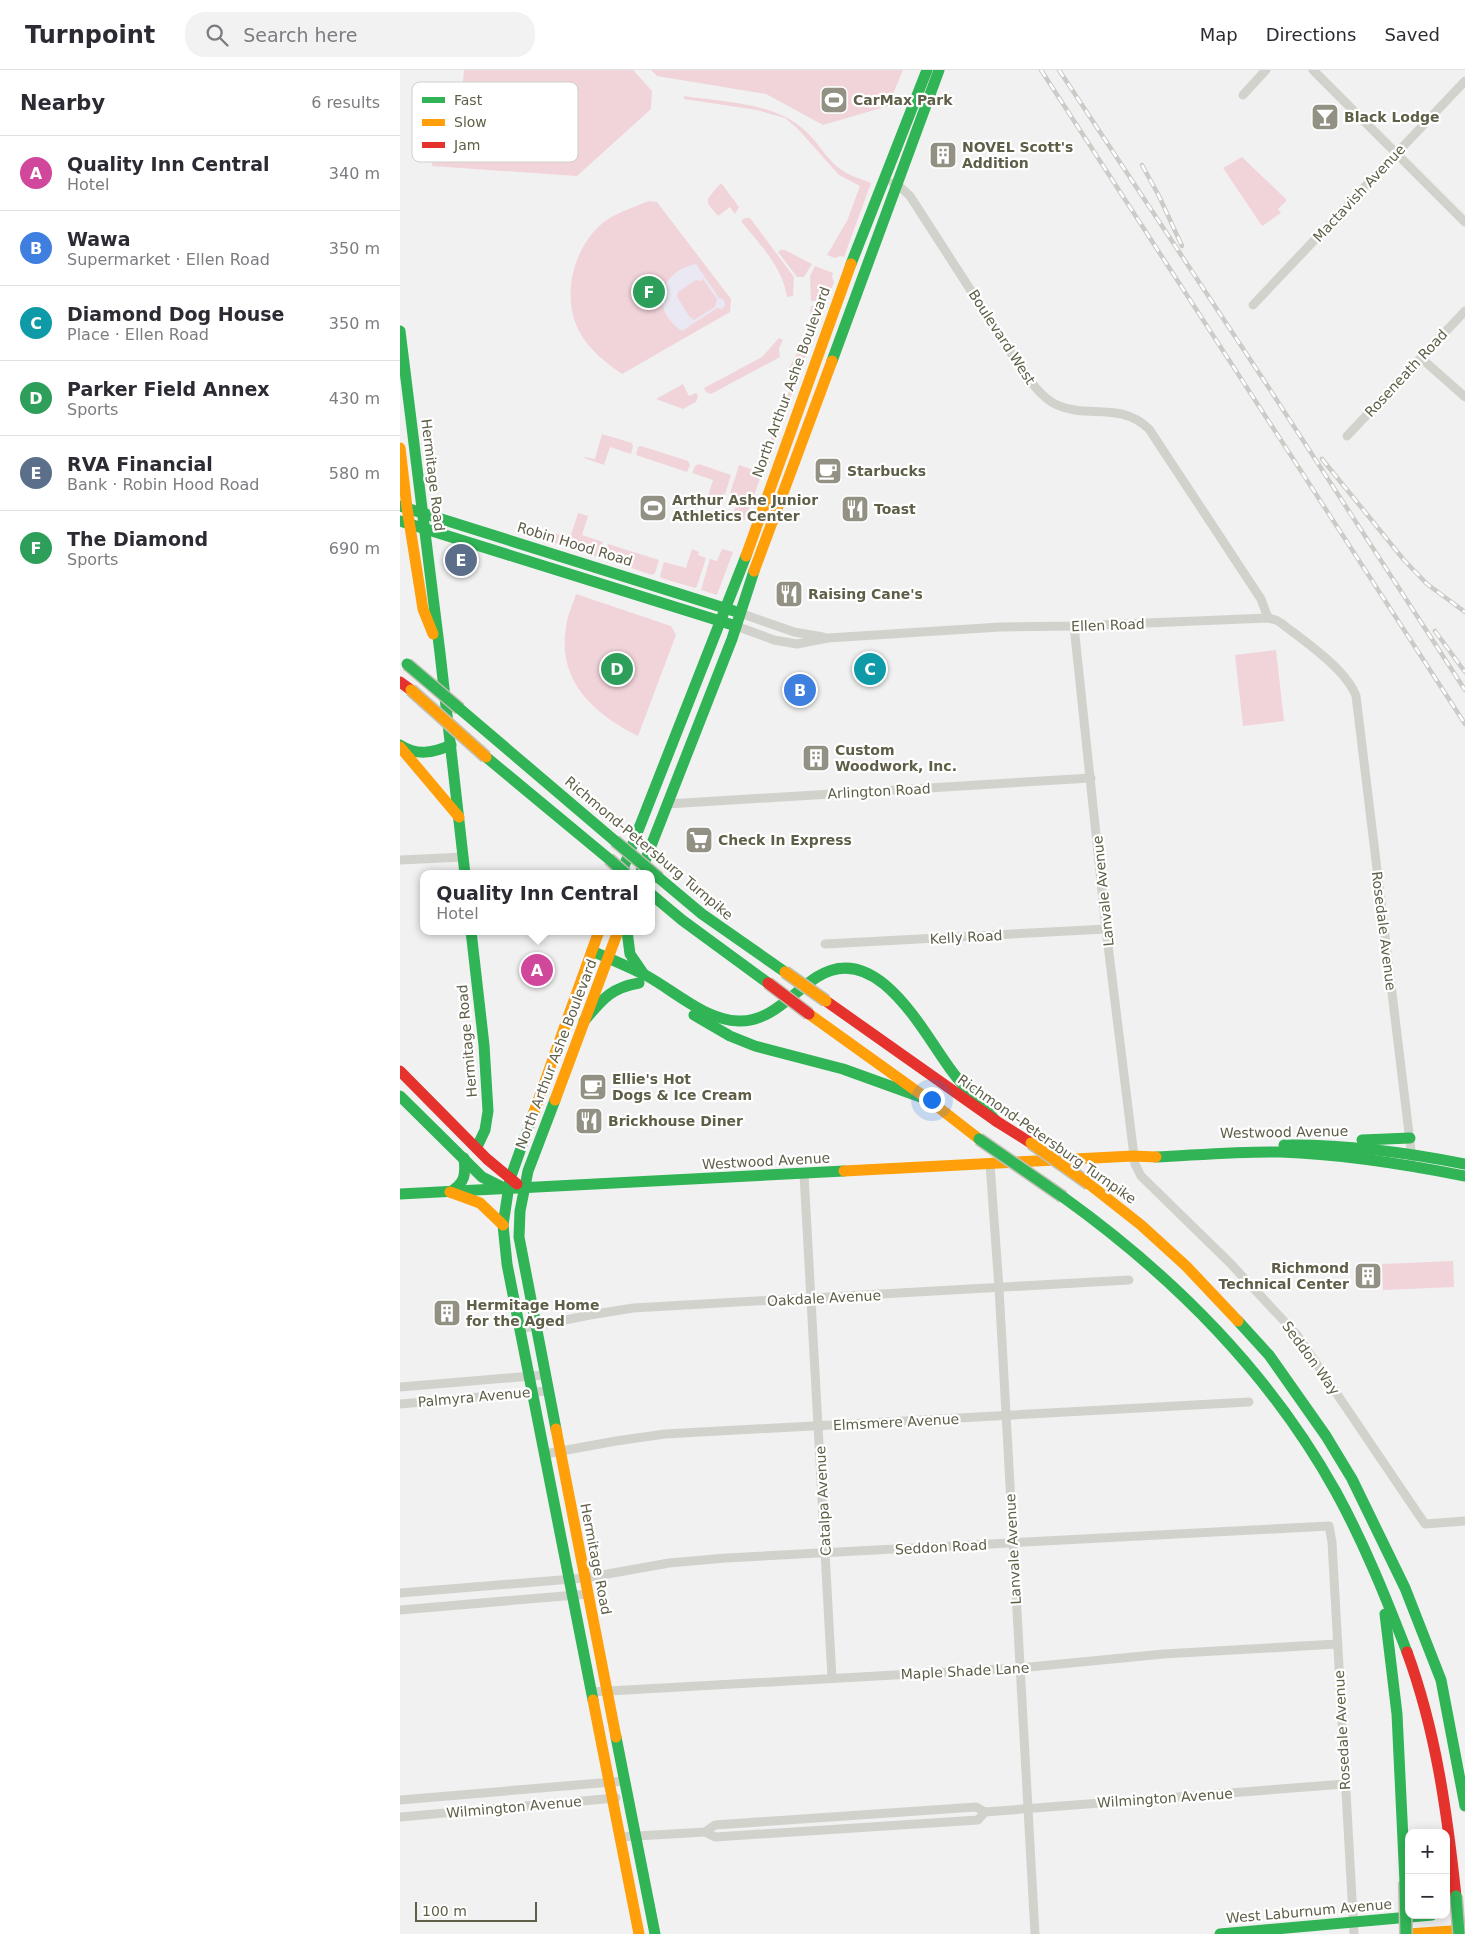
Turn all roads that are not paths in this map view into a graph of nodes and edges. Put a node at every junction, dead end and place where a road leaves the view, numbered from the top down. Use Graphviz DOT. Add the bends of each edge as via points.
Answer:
graph roads {
  1 [pos="928,70"];
  2 [pos="940,70"];
  3 [pos="1266,70"];
  4 [pos="1313,70"];
  5 [pos="1465,81"];
  6 [pos="1242,95"];
  7 [pos="1396,154"];
  8 [pos="883,180"];
  9 [pos="898,185"];
  10 [pos="1465,222"];
  11 [pos="1253,305"];
  12 [pos="1465,311"];
  13 [pos="400,331"];
  14 [pos="1421,358"];
  15 [pos="1465,397"];
  16 [pos="1347,436"];
  17 [pos="400,448"];
  18 [pos="404,507"];
  19 [pos="422,513"];
  20 [pos="405,523"];
  21 [pos="424,528"];
  22 [pos="575,577"];
  23 [pos="628,577"];
  24 [pos="726,609"];
  25 [pos="740,613"];
  26 [pos="1268,618"];
  27 [pos="720,621"];
  28 [pos="736,626"];
  29 [pos="1074,626"];
  30 [pos="828,638"];
  31 [pos="440,653"];
  32 [pos="404,661"];
  33 [pos="400,682"];
  34 [pos="683,715"];
  35 [pos="451,745"];
  36 [pos="400,746"];
  37 [pos="1091,778"];
  38 [pos="667,804"];
  39 [pos="459,817"];
  40 [pos="464,857"];
  41 [pos="400,860"];
  42 [pos="465,870"];
  43 [pos="621,870"];
  44 [pos="623,870"];
  45 [pos="642,870"];
  46 [pos="650,870"];
  47 [pos="655,875"];
  48 [pos="655,898"];
  49 [pos="1106,929"];
  50 [pos="471,935"];
  51 [pos="597,935"];
  52 [pos="616,935"];
  53 [pos="627,935"];
  54 [pos="825,944"];
  55 [pos="590,954"];
  56 [pos="606,962"];
  57 [pos="643,980"];
  58 [pos="584,1021"];
  59 [pos="400,1071"];
  60 [pos="400,1096"];
  61 [pos="929,1100"];
  62 [pos="996,1121"];
  63 [pos="1410,1138"];
  64 [pos="1320,1144"];
  65 [pos="477,1147"];
  66 [pos="1411,1154"];
  67 [pos="1133,1156"];
  68 [pos="464,1158"];
  69 [pos="990,1164"];
  70 [pos="1465,1164"];
  71 [pos="1412,1166"];
  72 [pos="804,1174"];
  73 [pos="1465,1176"];
  74 [pos="509,1184"];
  75 [pos="523,1188"];
  76 [pos="450,1192"];
  77 [pos="400,1194"];
  78 [pos="503,1225"];
  79 [pos="1129,1280"];
  80 [pos="999,1288"];
  81 [pos="812,1299"];
  82 [pos="535,1326"];
  83 [pos="520,1329"];
  84 [pos="544,1375"];
  85 [pos="529,1376"];
  86 [pos="400,1387"];
  87 [pos="548,1391"];
  88 [pos="532,1392"];
  89 [pos="1249,1402"];
  90 [pos="400,1404"];
  91 [pos="1006,1415"];
  92 [pos="818,1426"];
  93 [pos="559,1452"];
  94 [pos="545,1454"];
  95 [pos="1465,1521"];
  96 [pos="1329,1526"];
  97 [pos="1012,1544"];
  98 [pos="826,1553"];
  99 [pos="585,1578"];
  100 [pos="569,1580"];
  101 [pos="1380,1585"];
  102 [pos="400,1593"];
  103 [pos="588,1594"];
  104 [pos="572,1596"];
  105 [pos="400,1610"];
  106 [pos="1337,1644"];
  107 [pos="1019,1668"];
  108 [pos="832,1678"];
  109 [pos="1441,1680"];
  110 [pos="607,1691"];
  111 [pos="591,1692"];
  112 [pos="1465,1739"];
  113 [pos="624,1780"];
  114 [pos="609,1782"];
  115 [pos="1345,1784"];
  116 [pos="628,1796"];
  117 [pos="612,1798"];
  118 [pos="400,1800"];
  119 [pos="1465,1806"];
  120 [pos="1027,1808"];
  121 [pos="984,1812"];
  122 [pos="852,1815"];
  123 [pos="400,1817"];
  124 [pos="853,1828"];
  125 [pos="705,1832"];
  126 [pos="635,1836"];
  127 [pos="620,1837"];
  128 [pos="1465,1912"];
  129 [pos="1450,1914"];
  130 [pos="1408,1919"];
  131 [pos="1354,1928"];
  132 [pos="1465,1930"];
  133 [pos="639,1934"];
  134 [pos="655,1934"];
  135 [pos="1035,1934"];
  136 [pos="1220,1934"];
  137 [pos="1407,1934"];
  138 [pos="1459,1934"];
  1 -- 8 [label="main road, North Arthur Ashe Boulevard"];
  2 -- 9 [label="main road"];
  3 -- 6 [label="street"];
  4 -- 7 [label="street"];
  5 -- 7 [label="street, Mactavish Avenue"];
  7 -- 10 [label="street"];
  7 -- 11 [label="street, Mactavish Avenue"];
  8 -- 9 [label="street, Boulevard West"];
  8 -- 24 [label="main road, North Arthur Ashe Boulevard"];
  9 -- 25 [label="main road"];
  9 -- 26 [label="street, Boulevard West" via="910,196 1039,392 1063,407 1116,412 1130,416 1149,429 1260,599"];
  12 -- 14 [label="street, Roseneath Road"];
  13 -- 19 [label="main road, Hermitage Road"];
  14 -- 15 [label="street"];
  14 -- 16 [label="street, Roseneath Road"];
  17 -- 18 [label="main road, Hermitage Road"];
  18 -- 19 [label="main road, Robin Hood Road"];
  18 -- 20 [label="main road, Hermitage Road"];
  19 -- 21 [label="main road, Hermitage Road"];
  19 -- 23 [label="main road, Robin Hood Road"];
  20 -- 21 [label="main road"];
  20 -- 31 [label="main road, Hermitage Road" via="423,609"];
  21 -- 22 [label="main road"];
  21 -- 31 [label="main road, Hermitage Road"];
  22 -- 23 [label="main road" via="582,570 590,570 614,577"];
  22 -- 27 [label="main road"];
  23 -- 24 [label="main road, Robin Hood Road"];
  24 -- 25 [label="main road, Robin Hood Road"];
  24 -- 27 [label="main road, North Arthur Ashe Boulevard"];
  25 -- 28 [label="main road"];
  25 -- 30 [label="street, Ellen Road" via="794,632"];
  26 -- 29 [label="street, Ellen Road"];
  26 -- 63 [label="street, Rosedale Avenue" via="1281,623 1336,669 1348,680 1356,696"];
  27 -- 28 [label="main road"];
  27 -- 34 [label="main road, North Arthur Ashe Boulevard"];
  28 -- 30 [label="street, Ellen Road" via="789,644"];
  28 -- 38 [label="main road"];
  29 -- 30 [label="street, Ellen Road" via="1000,627"];
  29 -- 37 [label="street, Lanvale Avenue"];
  31 -- 35 [label="main road, Hermitage Road"];
  32 -- 46 [label="main road, Richmond-Petersburg Turnpike, bridge"];
  33 -- 43 [label="main road, bridge"];
  34 -- 38 [label="main road" via="661,790"];
  34 -- 44 [label="main road, North Arthur Ashe Boulevard"];
  35 -- 36 [label="main road" via="430,753 413,752"];
  35 -- 39 [label="main road, Hermitage Road"];
  36 -- 39 [label="main road"];
  37 -- 38 [label="street, Arlington Road"];
  37 -- 49 [label="street, Lanvale Avenue"];
  38 -- 45 [label="main road"];
  39 -- 40 [label="main road, Hermitage Road"];
  40 -- 41 [label="street"];
  40 -- 42 [label="main road, Hermitage Road"];
  47 -- 62 [label="main road, Richmond-Petersburg Turnpike, bridge" via="702,914"];
  48 -- 61 [label="main road, bridge"];
  49 -- 54 [label="street, Kelly Road"];
  49 -- 67 [label="street, Lanvale Avenue"];
  50 -- 65 [label="main road, Hermitage Road" via="488,1111 485,1130"];
  51 -- 55 [label="main road, North Arthur Ashe Boulevard"];
  52 -- 56 [label="main road, North Arthur Ashe Boulevard"];
  53 -- 57 [label="main road" via="629,953"];
  55 -- 56 [label="main road"];
  55 -- 74 [label="main road, North Arthur Ashe Boulevard"];
  56 -- 57 [label="main road"];
  56 -- 58 [label="main road, North Arthur Ashe Boulevard"];
  57 -- 58 [label="main road" via="613,990"];
  57 -- 61 [label="main road" via="730,1036 843,1069"];
  57 -- 62 [label="main road" via="730,1020 746,1021 781,1004 818,975 842,968 861,970 893,991 951,1070"];
  58 -- 75 [label="main road, North Arthur Ashe Boulevard"];
  59 -- 65 [label="main road"];
  60 -- 68 [label="main road"];
  61 -- 101 [label="main road, bridge" via="979,1139 1101,1222 1166,1279 1233,1348 1296,1428 1328,1478"];
  62 -- 109 [label="main road, Richmond-Petersburg Turnpike, bridge" via="1031,1143 1141,1225 1186,1266 1270,1355 1352,1479 1405,1588"];
  63 -- 64 [label="main road"];
  63 -- 66 [label="street, Rosedale Avenue"];
  64 -- 66 [label="main road, Westwood Avenue"];
  64 -- 67 [label="main road, Westwood Avenue" via="1142,1152"];
  65 -- 74 [label="main road"];
  66 -- 70 [label="main road, Westwood Avenue"];
  66 -- 71 [label="street, Rosedale Avenue"];
  67 -- 69 [label="main road, Westwood Avenue"];
  67 -- 71 [label="main road, Westwood Avenue" via="1300,1153 1367,1158"];
  67 -- 95 [label="street, Seddon Way" via="1141,1176 1230,1263 1297,1335 1425,1524"];
  68 -- 74 [label="main road" via="490,1182"];
  68 -- 76 [label="main road" via="464,1182"];
  69 -- 72 [label="main road, Westwood Avenue"];
  69 -- 80 [label="street, Lanvale Avenue"];
  71 -- 73 [label="main road, Westwood Avenue"];
  72 -- 75 [label="main road, Westwood Avenue"];
  72 -- 81 [label="street, Catalpa Avenue"];
  74 -- 75 [label="main road"];
  74 -- 76 [label="main road"];
  74 -- 78 [label="main road"];
  75 -- 82 [label="main road, Hermitage Road" via="519,1237"];
  76 -- 77 [label="main road"];
  76 -- 78 [label="main road" via="483,1204"];
  78 -- 83 [label="main road"];
  79 -- 80 [label="street, Oakdale Avenue"];
  80 -- 81 [label="street, Oakdale Avenue"];
  80 -- 91 [label="street, Lanvale Avenue"];
  81 -- 82 [label="street, Oakdale Avenue" via="617,1310"];
  81 -- 92 [label="street, Catalpa Avenue"];
  82 -- 83 [label="street, Oakdale Avenue"];
  82 -- 84 [label="main road, Hermitage Road"];
  83 -- 85 [label="main road"];
  84 -- 85 [label="street, Palmyra Avenue"];
  84 -- 87 [label="main road, Hermitage Road"];
  85 -- 86 [label="street, Palmyra Avenue"];
  85 -- 88 [label="main road"];
  87 -- 88 [label="street, Palmyra Avenue"];
  87 -- 93 [label="main road, Hermitage Road"];
  88 -- 90 [label="street, Palmyra Avenue"];
  88 -- 94 [label="main road"];
  89 -- 91 [label="street, Elmsmere Avenue"];
  91 -- 92 [label="street, Elmsmere Avenue"];
  91 -- 97 [label="street, Lanvale Avenue"];
  92 -- 93 [label="street, Elmsmere Avenue" via="645,1436"];
  92 -- 98 [label="street, Catalpa Avenue"];
  93 -- 94 [label="street, Elmsmere Avenue"];
  93 -- 99 [label="main road, Hermitage Road"];
  94 -- 100 [label="main road"];
  96 -- 97 [label="street, Seddon Road"];
  96 -- 106 [label="street, Rosedale Avenue"];
  97 -- 98 [label="street, Seddon Road"];
  97 -- 107 [label="street, Lanvale Avenue"];
  98 -- 99 [label="street, Seddon Road" via="669,1563"];
  98 -- 108 [label="street, Catalpa Avenue"];
  99 -- 100 [label="street, Seddon Road"];
  99 -- 103 [label="main road, Hermitage Road"];
  100 -- 102 [label="street, Seddon Road"];
  100 -- 104 [label="main road"];
  101 -- 137 [label="main road, bridge" via="1399,1720"];
  101 -- 138 [label="main road, bridge" via="1406,1647 1436,1751 1447,1816"];
  103 -- 104 [label="street"];
  103 -- 110 [label="main road, Hermitage Road"];
  104 -- 105 [label="street"];
  104 -- 111 [label="main road"];
  106 -- 107 [label="street, Maple Shade Lane" via="1164,1654"];
  106 -- 115 [label="street, Rosedale Avenue"];
  107 -- 108 [label="street, Maple Shade Lane"];
  107 -- 120 [label="street, Lanvale Avenue"];
  108 -- 110 [label="street, Maple Shade Lane"];
  109 -- 112 [label="main road"];
  109 -- 119 [label="main road, Richmond-Petersburg Turnpike"];
  110 -- 111 [label="street, Maple Shade Lane"];
  110 -- 113 [label="main road, Hermitage Road"];
  111 -- 114 [label="main road"];
  113 -- 114 [label="street, Wilmington Avenue"];
  113 -- 116 [label="main road, Hermitage Road"];
  114 -- 117 [label="main road"];
  114 -- 118 [label="street, Wilmington Avenue"];
  115 -- 120 [label="street, Wilmington Avenue"];
  115 -- 131 [label="street, Rosedale Avenue"];
  116 -- 117 [label="street, Wilmington Avenue"];
  116 -- 126 [label="main road, Hermitage Road"];
  117 -- 123 [label="street, Wilmington Avenue"];
  117 -- 127 [label="main road"];
  120 -- 121 [label="street, Wilmington Avenue"];
  120 -- 135 [label="street, Lanvale Avenue"];
  121 -- 122 [label="street, Wilmington Avenue" via="976,1807"];
  121 -- 124 [label="street, Wilmington Avenue" via="978,1820"];
  122 -- 124 [label="street"];
  122 -- 125 [label="street, Wilmington Avenue" via="715,1825"];
  124 -- 125 [label="street, Wilmington Avenue" via="715,1837"];
  125 -- 126 [label="street, Wilmington Avenue"];
  126 -- 127 [label="street, Wilmington Avenue"];
  126 -- 134 [label="main road, Hermitage Road"];
  127 -- 133 [label="main road"];
  128 -- 129 [label="main road"];
  130 -- 131 [label="main road, West Laburnum Avenue"];
  131 -- 136 [label="main road, West Laburnum Avenue"];
  132 -- 137 [label="main road"];
}
